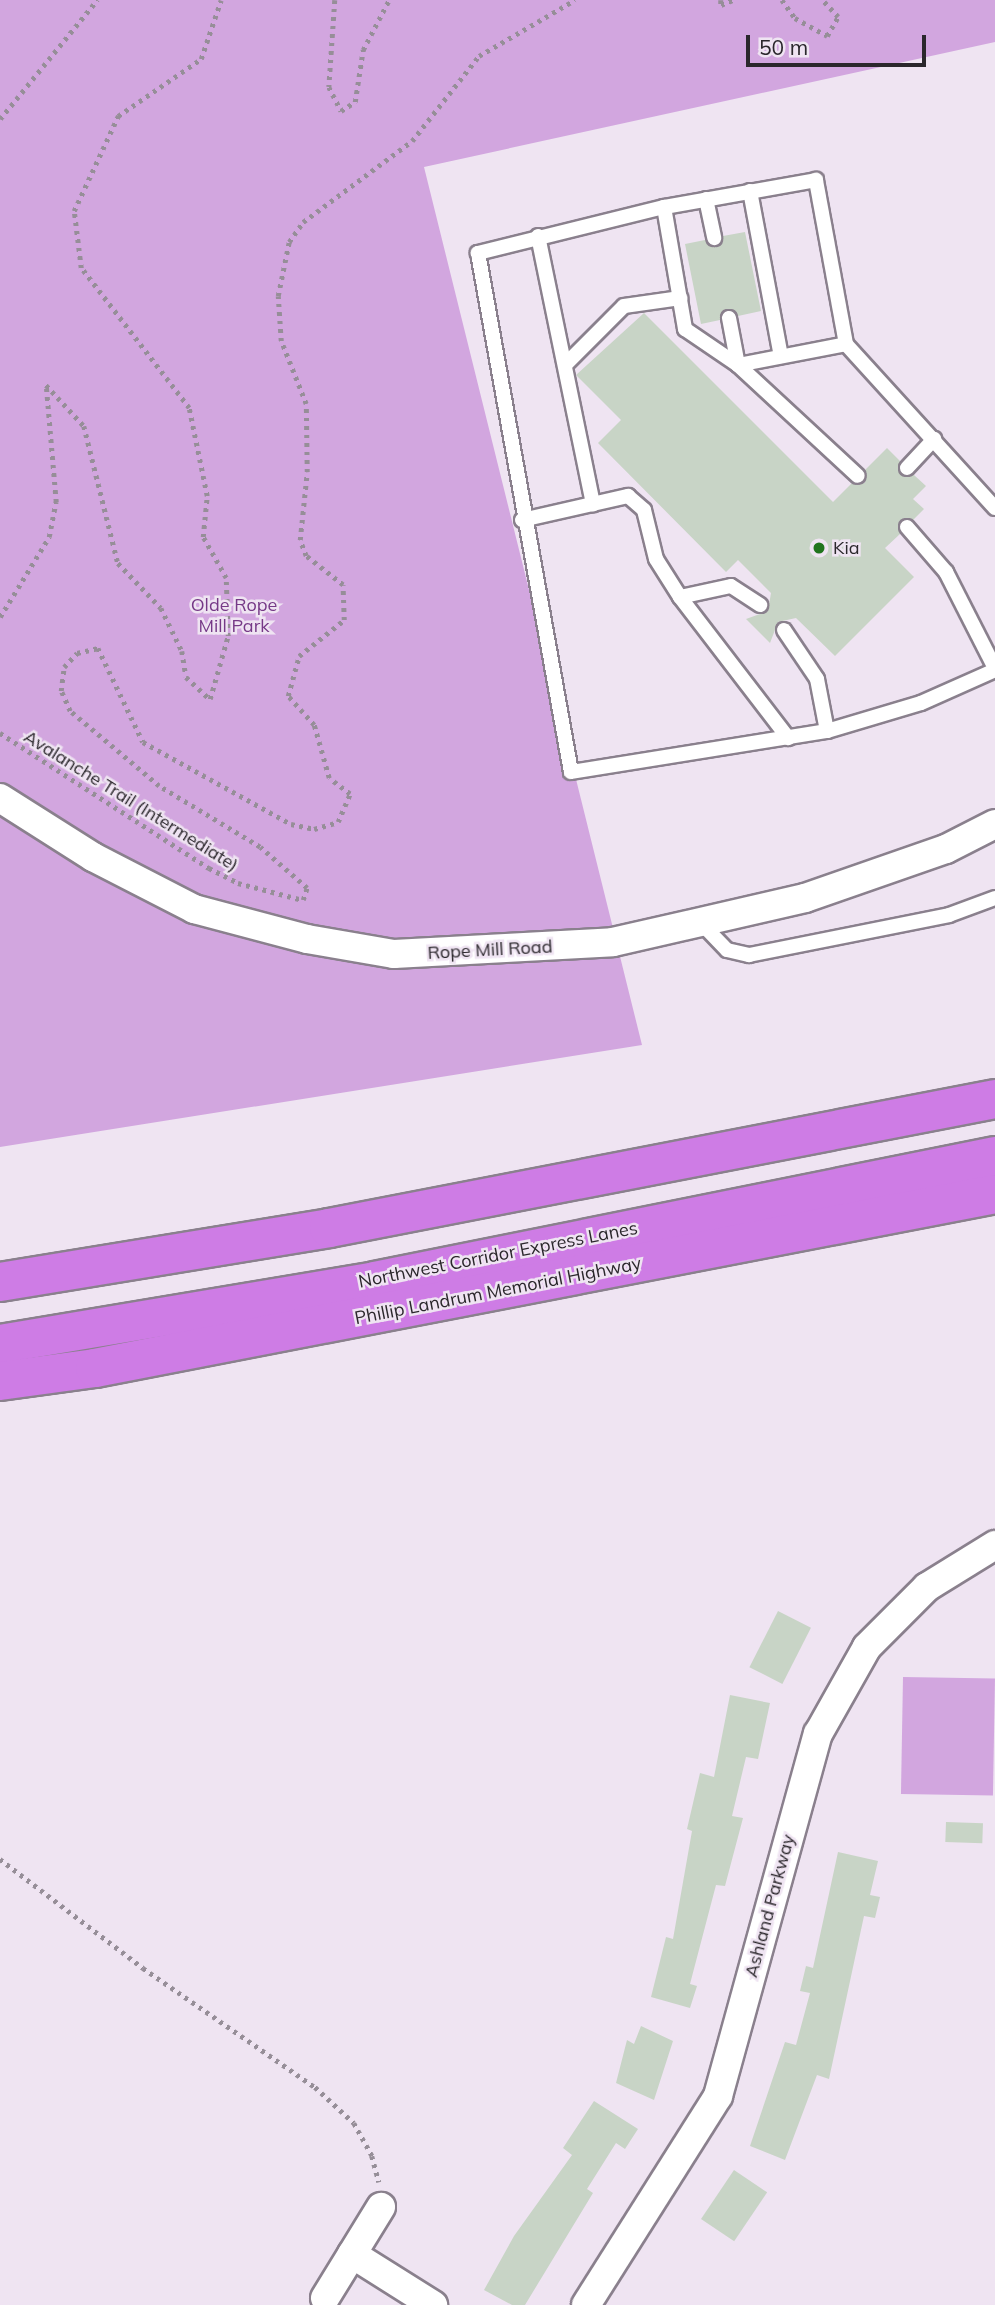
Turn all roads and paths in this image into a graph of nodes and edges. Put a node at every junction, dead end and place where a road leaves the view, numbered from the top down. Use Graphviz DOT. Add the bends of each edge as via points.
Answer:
graph roads {
  1 [pos="97,0"];
  2 [pos="222,0"];
  3 [pos="335,0"];
  4 [pos="389,0"];
  5 [pos="575,0"];
  6 [pos="721,0"];
  7 [pos="733,0"];
  8 [pos="782,0"];
  9 [pos="822,0"];
  10 [pos="0,119"];
  11 [pos="750,191"];
  12 [pos="706,199"];
  13 [pos="664,207"];
  14 [pos="538,236"];
  15 [pos="714,238"];
  16 [pos="680,298"];
  17 [pos="729,318"];
  18 [pos="846,344"];
  19 [pos="781,356"];
  20 [pos="565,365"];
  21 [pos="738,365"];
  22 [pos="934,439"];
  23 [pos="907,468"];
  24 [pos="858,477"];
  25 [pos="593,504"];
  26 [pos="995,508"];
  27 [pos="522,520"];
  28 [pos="907,527"];
  29 [pos="680,597"];
  30 [pos="760,605"];
  31 [pos="0,617"];
  32 [pos="784,630"];
  33 [pos="995,669"];
  34 [pos="827,731"];
  35 [pos="0,733"];
  36 [pos="788,738"];
  37 [pos="0,798"];
  38 [pos="995,824"];
  39 [pos="995,898"];
  40 [pos="699,922"];
  41 [pos="995,1099"];
  42 [pos="995,1156"];
  43 [pos="995,1194"];
  44 [pos="0,1282"];
  45 [pos="0,1344"];
  46 [pos="0,1381"];
  47 [pos="995,1545"];
  48 [pos="0,1859"];
  49 [pos="381,2207"];
  50 [pos="352,2254"];
  51 [pos="325,2298"];
  52 [pos="433,2305"];
  53 [pos="586,2305"];
  1 -- 10 [label="path"];
  2 -- 31 [label="path" via="201,60 118,116 74,211 81,268 189,408 207,496 203,537 226,578 228,636 210,699 186,677 182,651 160,608 118,563 84,426 46,384 56,502 50,537"];
  3 -- 4 [label="path" via="329,88 341,111 355,102 363,50"];
  5 -- 35 [label="path, Avalanche Trail (Intermediate)" via="479,55 412,141 303,222 289,242 278,296 281,341 306,404 307,472 300,540 306,556 343,585 344,620 299,656 288,696 314,725 329,778 350,794 338,822 314,829 291,824 143,742 98,648 77,653 64,667 61,691 70,711 159,786 260,847 307,888 303,900 238,883 209,868"];
  6 -- 7 [label="path" via="721,5"];
  8 -- 9 [label="path" via="795,18 827,36 838,17"];
  11 -- 12 [label="lane"];
  11 -- 18 [label="lane" via="816,180"];
  11 -- 19 [label="lane"];
  12 -- 13 [label="lane"];
  12 -- 15 [label="lane"];
  13 -- 14 [label="lane"];
  13 -- 16 [label="lane"];
  14 -- 20 [label="lane"];
  14 -- 27 [label="lane" via="478,253"];
  16 -- 20 [label="lane" via="624,306"];
  16 -- 21 [label="lane" via="685,329"];
  17 -- 21 [label="lane"];
  18 -- 19 [label="lane"];
  18 -- 22 [label="lane"];
  19 -- 21 [label="lane"];
  20 -- 25 [label="lane"];
  21 -- 24 [label="lane"];
  22 -- 23 [label="lane"];
  22 -- 26 [label="lane"];
  25 -- 27 [label="lane"];
  25 -- 29 [label="lane" via="628,496 644,510 656,559"];
  27 -- 36 [label="lane" via="571,772"];
  28 -- 33 [label="lane" via="946,572"];
  29 -- 30 [label="lane" via="731,586"];
  29 -- 36 [label="lane"];
  32 -- 34 [label="lane" via="817,679"];
  33 -- 34 [label="lane" via="921,703"];
  34 -- 36 [label="lane"];
  37 -- 40 [label="street, Rope Mill Road" via="93,858 194,909 307,939 394,954 476,953 612,942"];
  38 -- 40 [label="street, Rope Mill Road" via="946,849 805,898"];
  39 -- 40 [label="lane" via="949,915 749,955 727,950"];
  41 -- 44 [label="highway" via="329,1228"];
  42 -- 45 [label="highway, Northwest Corridor Express Lanes" via="375,1281"];
  43 -- 46 [label="highway, Phillip Landrum Memorial Highway" via="95,1368"];
  47 -- 53 [label="street, Ashland Parkway" via="926,1587 867,1647 818,1734 718,2096"];
  48 -- 49 [label="path" via="144,1968 315,2087 354,2123 372,2156"];
  49 -- 50 [label="street"];
  50 -- 51 [label="street"];
  50 -- 52 [label="street"];
}
